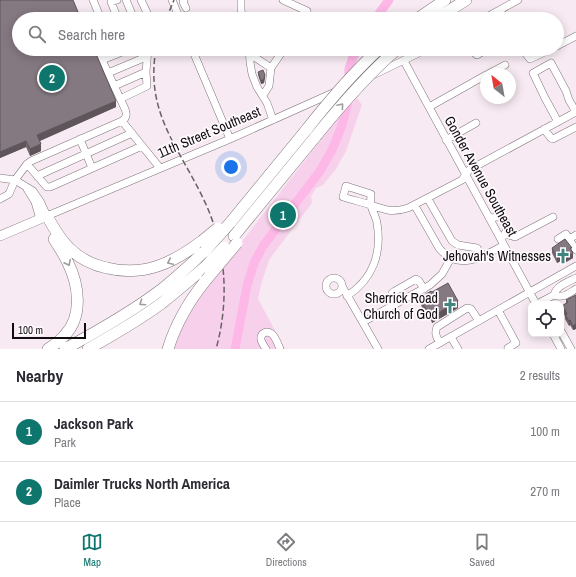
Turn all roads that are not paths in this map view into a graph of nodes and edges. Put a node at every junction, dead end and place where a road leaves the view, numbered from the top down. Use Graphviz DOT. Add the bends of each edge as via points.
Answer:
graph roads {
  1 [pos="94,0"];
  2 [pos="117,0"];
  3 [pos="126,0"];
  4 [pos="141,0"];
  5 [pos="172,0"];
  6 [pos="184,0"];
  7 [pos="241,0"];
  8 [pos="283,0"];
  9 [pos="445,0"];
  10 [pos="466,0"];
  11 [pos="518,0"];
  12 [pos="186,8"];
  13 [pos="500,10"];
  14 [pos="306,11"];
  15 [pos="99,12"];
  16 [pos="115,12"];
  17 [pos="131,12"];
  18 [pos="147,12"];
  19 [pos="177,12"];
  20 [pos="241,12"];
  21 [pos="427,12"];
  22 [pos="447,12"];
  23 [pos="496,12"];
  24 [pos="576,36"];
  25 [pos="564,42"];
  26 [pos="100,56"];
  27 [pos="109,56"];
  28 [pos="141,56"];
  29 [pos="147,56"];
  30 [pos="195,56"];
  31 [pos="250,56"];
  32 [pos="256,56"];
  33 [pos="279,56"];
  34 [pos="372,56"];
  35 [pos="390,56"];
  36 [pos="414,56"];
  37 [pos="528,56"];
  38 [pos="536,56"];
  39 [pos="102,60"];
  40 [pos="404,61"];
  41 [pos="505,65"];
  42 [pos="271,68"];
  43 [pos="500,68"];
  44 [pos="146,72"];
  45 [pos="108,73"];
  46 [pos="480,79"];
  47 [pos="114,86"];
  48 [pos="263,95"];
  49 [pos="120,99"];
  50 [pos="429,107"];
  51 [pos="576,112"];
  52 [pos="273,120"];
  53 [pos="122,121"];
  54 [pos="558,122"];
  55 [pos="476,123"];
  56 [pos="576,127"];
  57 [pos="544,129"];
  58 [pos="132,134"];
  59 [pos="80,139"];
  60 [pos="230,139"];
  61 [pos="446,140"];
  62 [pos="142,146"];
  63 [pos="86,154"];
  64 [pos="27,164"];
  65 [pos="92,168"];
  66 [pos="160,168"];
  67 [pos="466,174"];
  68 [pos="37,176"];
  69 [pos="0,178"];
  70 [pos="15,180"];
  71 [pos="428,198"];
  72 [pos="0,199"];
  73 [pos="415,206"];
  74 [pos="43,217"];
  75 [pos="553,217"];
  76 [pos="490,219"];
  77 [pos="0,236"];
  78 [pos="573,237"];
  79 [pos="503,239"];
  80 [pos="558,239"];
  81 [pos="236,240"];
  82 [pos="203,246"];
  83 [pos="576,250"];
  84 [pos="482,257"];
  85 [pos="451,258"];
  86 [pos="576,266"];
  87 [pos="576,278"];
  88 [pos="342,286"];
  89 [pos="424,289"];
  90 [pos="576,289"];
  91 [pos="530,292"];
  92 [pos="554,295"];
  93 [pos="347,296"];
  94 [pos="535,301"];
  95 [pos="543,301"];
  96 [pos="395,304"];
  97 [pos="498,310"];
  98 [pos="479,321"];
  99 [pos="363,322"];
  100 [pos="564,336"];
  101 [pos="451,337"];
  102 [pos="555,337"];
  103 [pos="440,343"];
  104 [pos="508,348"];
  105 [pos="48,349"];
  106 [pos="65,349"];
  107 [pos="88,349"];
  108 [pos="168,349"];
  109 [pos="266,349"];
  110 [pos="280,349"];
  111 [pos="378,349"];
  112 [pos="429,349"];
  113 [pos="458,349"];
  114 [pos="561,349"];
  115 [pos="571,349"];
  1 -- 15 [label="street"];
  2 -- 16 [label="street" via="111,2"];
  3 -- 17 [label="street"];
  4 -- 18 [label="street"];
  5 -- 19 [label="street"];
  6 -- 12 [label="street"];
  7 -- 20 [label="street"];
  8 -- 14 [label="street"];
  9 -- 21 [label="highway"];
  10 -- 22 [label="highway"];
  11 -- 13 [label="street"];
  13 -- 23 [label="street"];
  24 -- 25 [label="street"];
  26 -- 39 [label="street"];
  27 -- 39 [label="street"];
  28 -- 45 [label="street"];
  29 -- 44 [label="street"];
  30 -- 60 [label="street"];
  31 -- 48 [label="street" via="252,74"];
  32 -- 42 [label="street"];
  33 -- 42 [label="street"];
  34 -- 82 [label="highway, bridge" via="229,220"];
  81 -- 35 [label="highway, one-way, bridge" via="316,136 360,84"];
  36 -- 40 [label="street, 11th Street Southeast"];
  37 -- 38 [label="street" via="530,59"];
  39 -- 45 [label="street"];
  40 -- 50 [label="street, Gonder Avenue Southeast"];
  40 -- 52 [label="street, 11th Street Southeast, bridge"];
  41 -- 43 [label="street"];
  42 -- 48 [label="street" via="269,86"];
  44 -- 47 [label="street"];
  44 -- 49 [label="street" via="147,86"];
  45 -- 47 [label="street"];
  46 -- 50 [label="street"];
  47 -- 49 [label="street"];
  48 -- 52 [label="street"];
  49 -- 53 [label="street" via="126,114"];
  50 -- 61 [label="street, Gonder Avenue Southeast"];
  51 -- 54 [label="street"];
  51 -- 54 [label="street" via="551,63 533,73"];
  52 -- 60 [label="street, 11th Street Southeast"];
  53 -- 58 [label="street"];
  53 -- 59 [label="street"];
  54 -- 57 [label="street"];
  55 -- 61 [label="street"];
  56 -- 57 [label="street" via="553,139"];
  57 -- 67 [label="street"];
  58 -- 62 [label="street"];
  58 -- 63 [label="street"];
  59 -- 63 [label="street"];
  59 -- 64 [label="street"];
  60 -- 66 [label="street, 11th Street Southeast"];
  61 -- 67 [label="street, Gonder Avenue Southeast"];
  62 -- 65 [label="street"];
  62 -- 66 [label="street"];
  63 -- 65 [label="street"];
  63 -- 68 [label="street"];
  64 -- 68 [label="street"];
  64 -- 70 [label="street"];
  65 -- 68 [label="street" via="50,187 45,186"];
  66 -- 74 [label="street, 11th Street Southeast"];
  67 -- 71 [label="street" via="462,180"];
  67 -- 76 [label="street, Gonder Avenue Southeast"];
  69 -- 70 [label="street"];
  70 -- 72 [label="street" via="9,194"];
  70 -- 74 [label="street" via="26,187"];
  71 -- 73 [label="street"];
  71 -- 84 [label="street" via="452,241 458,245 477,248"];
  73 -- 85 [label="street" via="438,248"];
  73 -- 93 [label="street" via="394,211 371,205 378,230 377,256 362,284"];
  74 -- 77 [label="main road, 11th Street Southeast"];
  82 -- 74 [label="highway, one-way" via="158,267 137,271 115,270 95,265 74,252"];
  74 -- 105 [label="highway, one-way" via="74,276 77,298 73,323 65,335"];
  75 -- 79 [label="street" via="515,237"];
  76 -- 79 [label="street, Gonder Avenue Southeast"];
  76 -- 79 [label="street" via="504,219 507,229"];
  78 -- 80 [label="street" via="566,234"];
  78 -- 83 [label="street"];
  79 -- 84 [label="street"];
  79 -- 91 [label="street, Gonder Avenue Southeast"];
  81 -- 107 [label="highway, bridge" via="161,303"];
  81 -- 108 [label="highway, bridge" via="184,310"];
  82 -- 106 [label="highway, one-way" via="178,276 148,299"];
  84 -- 85 [label="street" via="469,261"];
  85 -- 89 [label="street" via="439,278"];
  86 -- 91 [label="street"];
  87 -- 92 [label="street" via="557,288"];
  88 -- 93 [label="street"];
  89 -- 96 [label="street"];
  89 -- 96 [label="street" via="416,279 392,293"];
  90 -- 92 [label="street" via="562,297"];
  91 -- 94 [label="street, Gonder Avenue Southeast"];
  91 -- 97 [label="street"];
  92 -- 95 [label="street"];
  93 -- 99 [label="street"];
  96 -- 99 [label="street"];
  97 -- 98 [label="street"];
  97 -- 104 [label="street" via="516,344"];
  98 -- 101 [label="street"];
  98 -- 103 [label="street" via="471,309 467,308 437,327 435,330"];
  99 -- 111 [label="street"];
  100 -- 115 [label="street"];
  101 -- 103 [label="street"];
  101 -- 113 [label="street"];
  102 -- 114 [label="street"];
  103 -- 112 [label="street"];
  109 -- 110 [label="street" via="261,335 268,332"];
}
